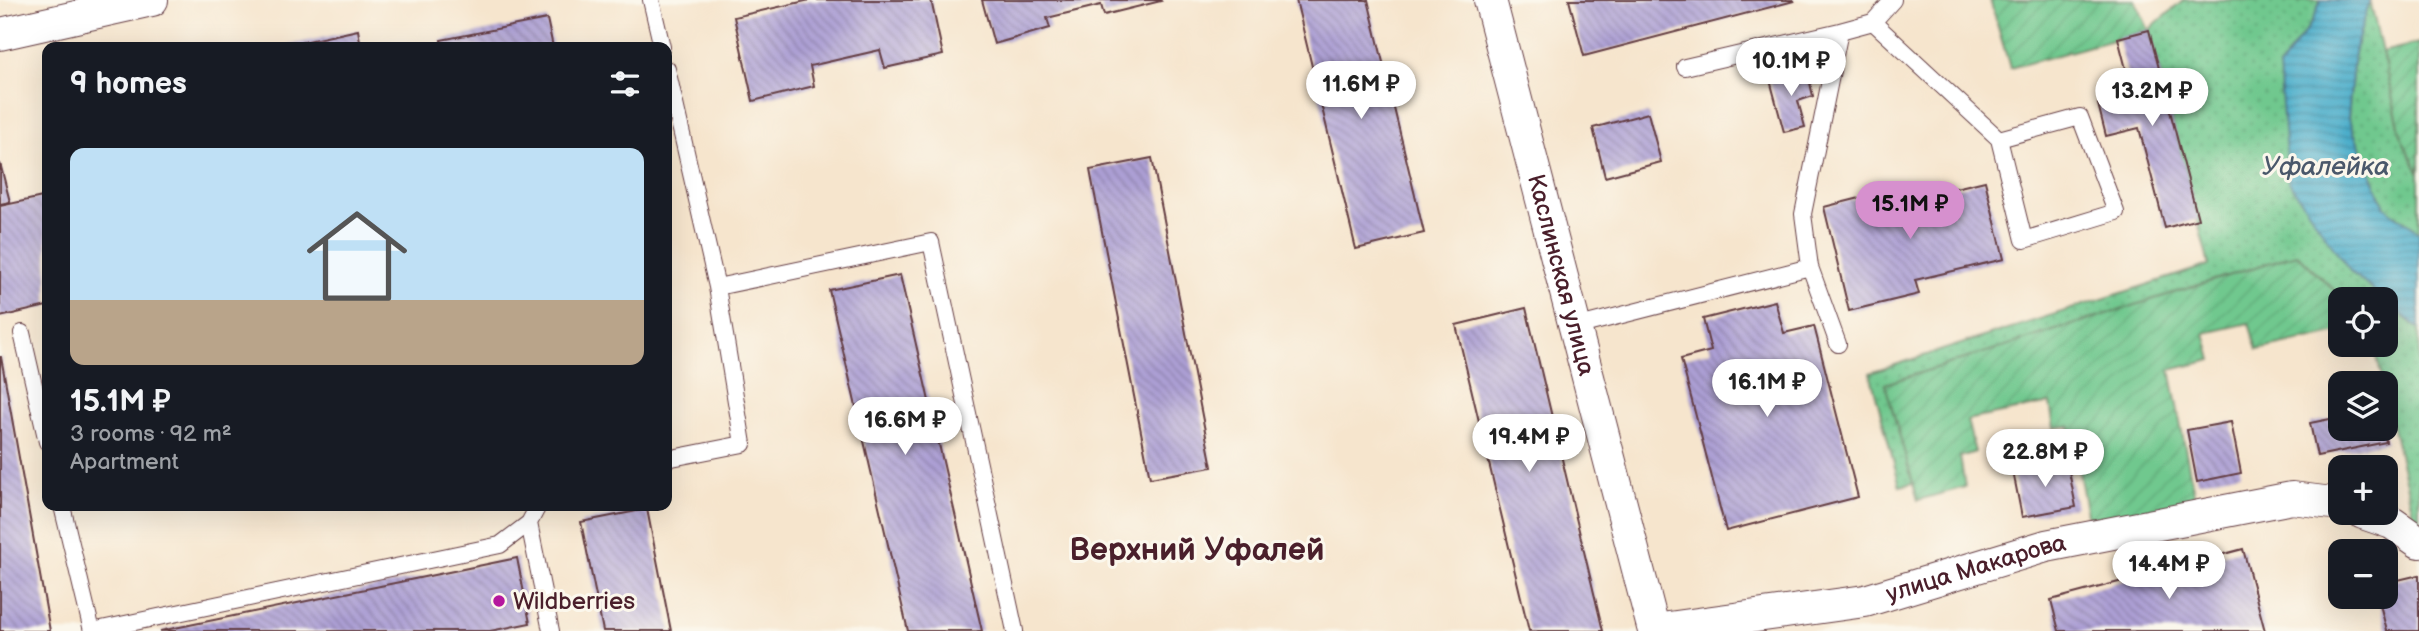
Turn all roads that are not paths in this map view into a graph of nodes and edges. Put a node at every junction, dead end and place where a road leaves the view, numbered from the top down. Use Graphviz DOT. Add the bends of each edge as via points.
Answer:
graph roads {
  1 [pos="152,0"];
  2 [pos="651,0"];
  3 [pos="1490,0"];
  4 [pos="1893,0"];
  5 [pos="1872,22"];
  6 [pos="1840,31"];
  7 [pos="0,34"];
  8 [pos="661,42"];
  9 [pos="1685,67"];
  10 [pos="672,91"];
  11 [pos="1999,139"];
  12 [pos="1810,267"];
  13 [pos="717,287"];
  14 [pos="1575,327"];
  15 [pos="22,334"];
  16 [pos="1838,344"];
  17 [pos="42,420"];
  18 [pos="672,457"];
  19 [pos="2328,502"];
  20 [pos="63,511"];
  21 [pos="535,511"];
  22 [pos="529,523"];
  23 [pos="2395,525"];
  24 [pos="2419,542"];
  25 [pos="92,631"];
  26 [pos="551,631"];
  27 [pos="1016,631"];
  28 [pos="1654,631"];
  1 -- 7 [label="street"];
  2 -- 8 [label="lane"];
  3 -- 14 [label="street, Каслинская улица"];
  4 -- 5 [label="lane"];
  5 -- 6 [label="lane"];
  5 -- 11 [label="lane"];
  6 -- 9 [label="lane"];
  6 -- 12 [label="lane" via="1803,214"];
  10 -- 13 [label="lane"];
  11 -- 11 [label="lane" via="2024,240 2116,212 2080,117"];
  12 -- 14 [label="lane"];
  12 -- 16 [label="lane"];
  13 -- 18 [label="lane" via="743,444"];
  13 -- 27 [label="lane" via="930,242"];
  14 -- 28 [label="street, Каслинская улица"];
  15 -- 17 [label="lane"];
  19 -- 28 [label="street, улица Макарова" via="2292,498 2046,546 1864,601"];
  20 -- 25 [label="lane"];
  21 -- 22 [label="lane"];
  22 -- 25 [label="lane" via="500,545"];
  22 -- 26 [label="lane"];
  23 -- 24 [label="street"];
}
